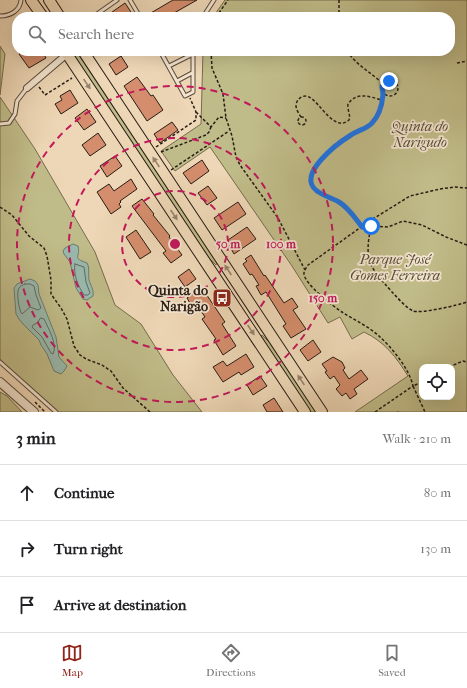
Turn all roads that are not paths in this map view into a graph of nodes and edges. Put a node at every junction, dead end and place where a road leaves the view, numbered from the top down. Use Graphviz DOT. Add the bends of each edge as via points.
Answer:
graph roads {
  1 [pos="21,0"];
  2 [pos="32,0"];
  3 [pos="49,0"];
  4 [pos="117,0"];
  5 [pos="130,0"];
  6 [pos="214,0"];
  7 [pos="13,12"];
  8 [pos="40,12"];
  9 [pos="57,12"];
  10 [pos="100,12"];
  11 [pos="137,12"];
  12 [pos="206,12"];
  13 [pos="12,13"];
  14 [pos="0,16"];
  15 [pos="63,56"];
  16 [pos="68,56"];
  17 [pos="85,56"];
  18 [pos="164,56"];
  19 [pos="187,56"];
  20 [pos="193,56"];
  21 [pos="169,66"];
  22 [pos="192,73"];
  23 [pos="177,81"];
  24 [pos="29,86"];
  25 [pos="0,124"];
  26 [pos="241,290"];
  27 [pos="229,298"];
  28 [pos="250,302"];
  29 [pos="238,311"];
  30 [pos="0,362"];
  31 [pos="0,382"];
  32 [pos="34,412"];
  33 [pos="56,412"];
  34 [pos="305,412"];
  35 [pos="322,412"];
  1 -- 7 [label="lane"];
  2 -- 8 [label="main road"];
  3 -- 9 [label="main road"];
  4 -- 10 [label="lane"];
  5 -- 11 [label="lane"];
  6 -- 12 [label="lane"];
  13 -- 14 [label="lane"];
  15 -- 24 [label="street"];
  16 -- 27 [label="main road, one-way"];
  26 -- 17 [label="main road, one-way"];
  18 -- 21 [label="lane"];
  19 -- 21 [label="lane"];
  20 -- 22 [label="lane"];
  21 -- 23 [label="lane"];
  22 -- 23 [label="lane"];
  22 -- 23 [label="lane" via="192,92 189,94 185,96"];
  24 -- 25 [label="lane" via="17,101 15,114 9,123"];
  26 -- 27 [label="main road"];
  26 -- 28 [label="main road"];
  27 -- 29 [label="main road"];
  28 -- 29 [label="main road"];
  35 -- 28 [label="main road, one-way"];
  29 -- 34 [label="main road, one-way"];
  30 -- 33 [label="lane"];
  31 -- 32 [label="street"];
}
